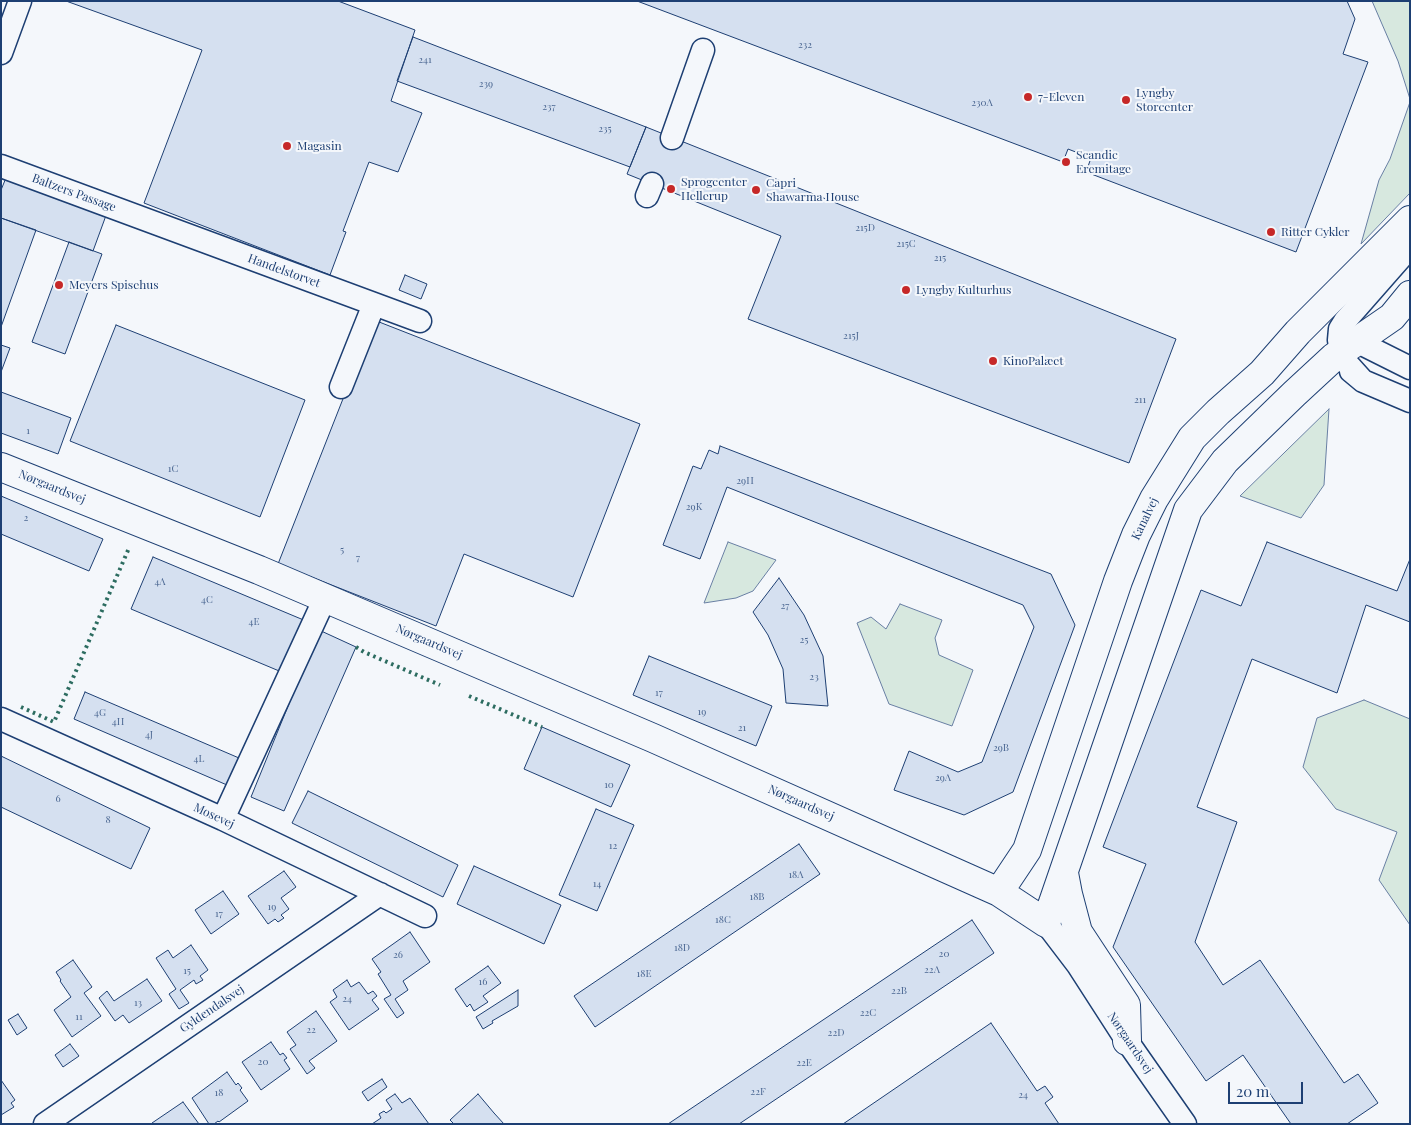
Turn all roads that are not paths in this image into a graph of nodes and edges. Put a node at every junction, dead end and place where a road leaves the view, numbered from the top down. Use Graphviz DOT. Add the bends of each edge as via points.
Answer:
graph roads {
  1 [pos="20,1"];
  2 [pos="703,50"];
  3 [pos="1,53"];
  4 [pos="672,138"];
  5 [pos="1,166"];
  6 [pos="147,220"];
  7 [pos="1410,220"];
  8 [pos="1410,247"];
  9 [pos="1410,295"];
  10 [pos="374,304"];
  11 [pos="420,321"];
  12 [pos="1344,350"];
  13 [pos="1410,368"];
  14 [pos="341,387"];
  15 [pos="1410,401"];
  16 [pos="1,467"];
  17 [pos="325,598"];
  18 [pos="1,719"];
  19 [pos="223,820"];
  20 [pos="1032,834"];
  21 [pos="1064,870"];
  22 [pos="963,876"];
  23 [pos="1000,892"];
  24 [pos="380,894"];
  25 [pos="425,916"];
  26 [pos="1046,923"];
  27 [pos="1127,1041"];
  28 [pos="45,1124"];
  29 [pos="1185,1124"];
  1 -- 3 [label="street"];
  2 -- 4 [label="street"];
  5 -- 6 [label="street, Baltzers Passage"];
  6 -- 10 [label="street, Handelstorvet"];
  7 -- 20 [label="street, Kanalvej" via="1298,332 1262,373 1192,438 1154,499 1118,582"];
  8 -- 12 [label="street" via="1344,321 1339,334"];
  9 -- 12 [label="street" via="1392,317"];
  10 -- 11 [label="street, Handelstorvet"];
  10 -- 14 [label="street"];
  12 -- 13 [label="street"];
  12 -- 15 [label="street" via="1363,381"];
  12 -- 21 [label="street" via="1225,462 1188,510"];
  16 -- 17 [label="street, Nørgaardsvej"];
  17 -- 19 [label="street"];
  17 -- 22 [label="street, Nørgaardsvej" via="653,738"];
  18 -- 19 [label="street, Mosevej"];
  19 -- 24 [label="street, Mosevej"];
  20 -- 22 [label="street" via="1019,850 1006,859"];
  20 -- 23 [label="street, Kanalvej" via="1027,850"];
  21 -- 26 [label="street"];
  21 -- 27 [label="street" via="1078,932 1126,1005"];
  22 -- 23 [label="street, Nørgaardsvej"];
  23 -- 26 [label="street, Nørgaardsvej"];
  24 -- 25 [label="street, Mosevej"];
  24 -- 28 [label="street, Gyldendalsvej"];
  26 -- 27 [label="street, Nørgaardsvej" via="1078,965"];
  27 -- 29 [label="street, Nørgaardsvej"];
}
